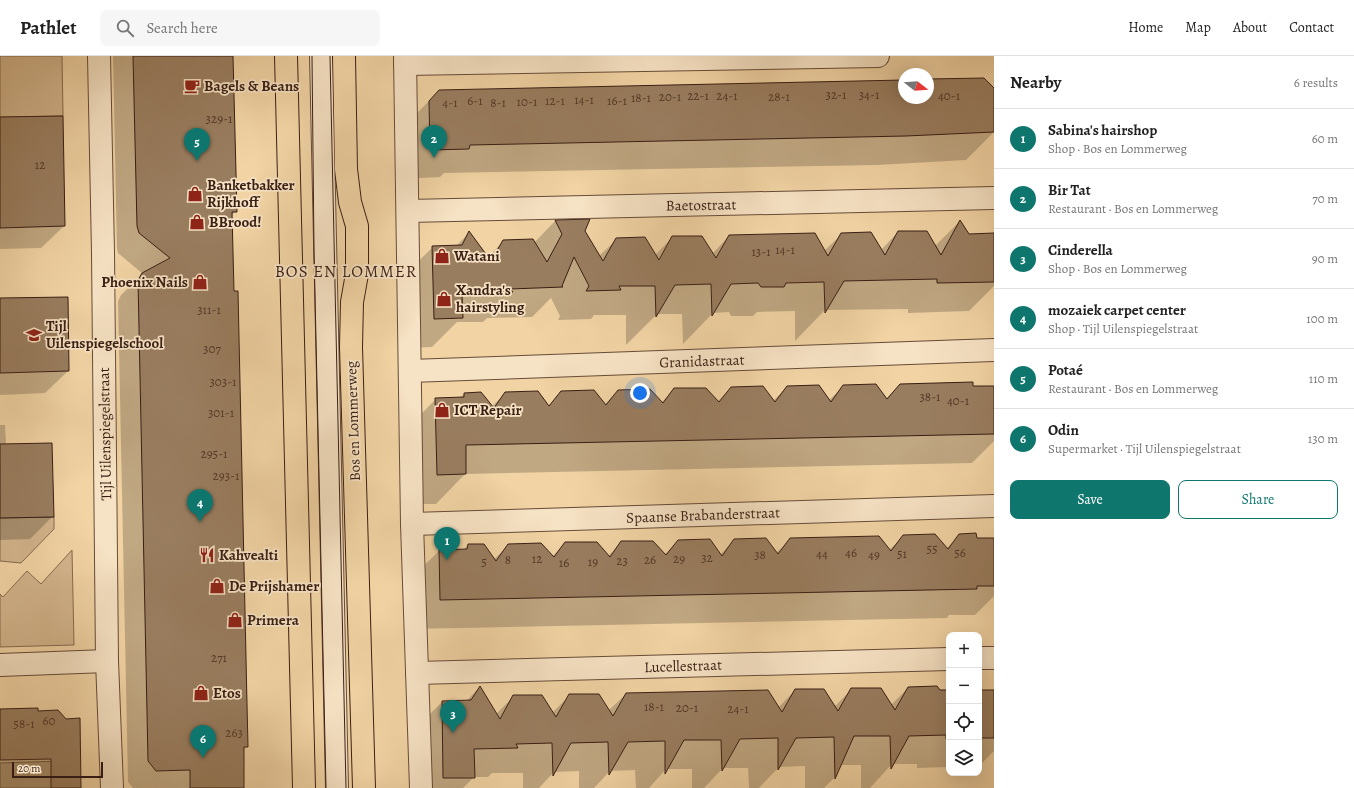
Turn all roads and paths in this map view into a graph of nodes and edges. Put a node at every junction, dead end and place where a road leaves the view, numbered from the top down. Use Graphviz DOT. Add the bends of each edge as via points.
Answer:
graph roads {
  1 [pos="99,56"];
  2 [pos="286,56"];
  3 [pos="321,56"];
  4 [pos="344,56"];
  5 [pos="878,56"];
  6 [pos="405,60"];
  7 [pos="994,198"];
  8 [pos="408,211"];
  9 [pos="994,350"];
  10 [pos="410,371"];
  11 [pos="994,506"];
  12 [pos="412,524"];
  13 [pos="982,658"];
  14 [pos="994,658"];
  15 [pos="946,659"];
  16 [pos="107,661"];
  17 [pos="0,665"];
  18 [pos="417,673"];
  19 [pos="112,788"];
  20 [pos="304,788"];
  21 [pos="337,788"];
  22 [pos="364,788"];
  23 [pos="421,788"];
  1 -- 16 [label="street, Tijl Uilenspiegelstraat"];
  2 -- 20 [label="main road"];
  3 -- 21 [label="street, Bos en Lommerweg"];
  4 -- 22 [label="main road, Bos en Lommerweg" via="346,169 350,202 357,226 357,274 352,302 351,347"];
  5 -- 6 [label="street"];
  6 -- 8 [label="street"];
  7 -- 8 [label="street, Baetostraat"];
  8 -- 10 [label="street"];
  9 -- 10 [label="street, Granidastraat"];
  10 -- 12 [label="street"];
  11 -- 12 [label="street, Spaanse Brabanderstraat"];
  12 -- 18 [label="street"];
  13 -- 14 [label="street"];
  15 -- 18 [label="street, Lucellestraat"];
  16 -- 17 [label="street"];
  16 -- 19 [label="street, Tijl Uilenspiegelstraat"];
  18 -- 23 [label="street"];
}
